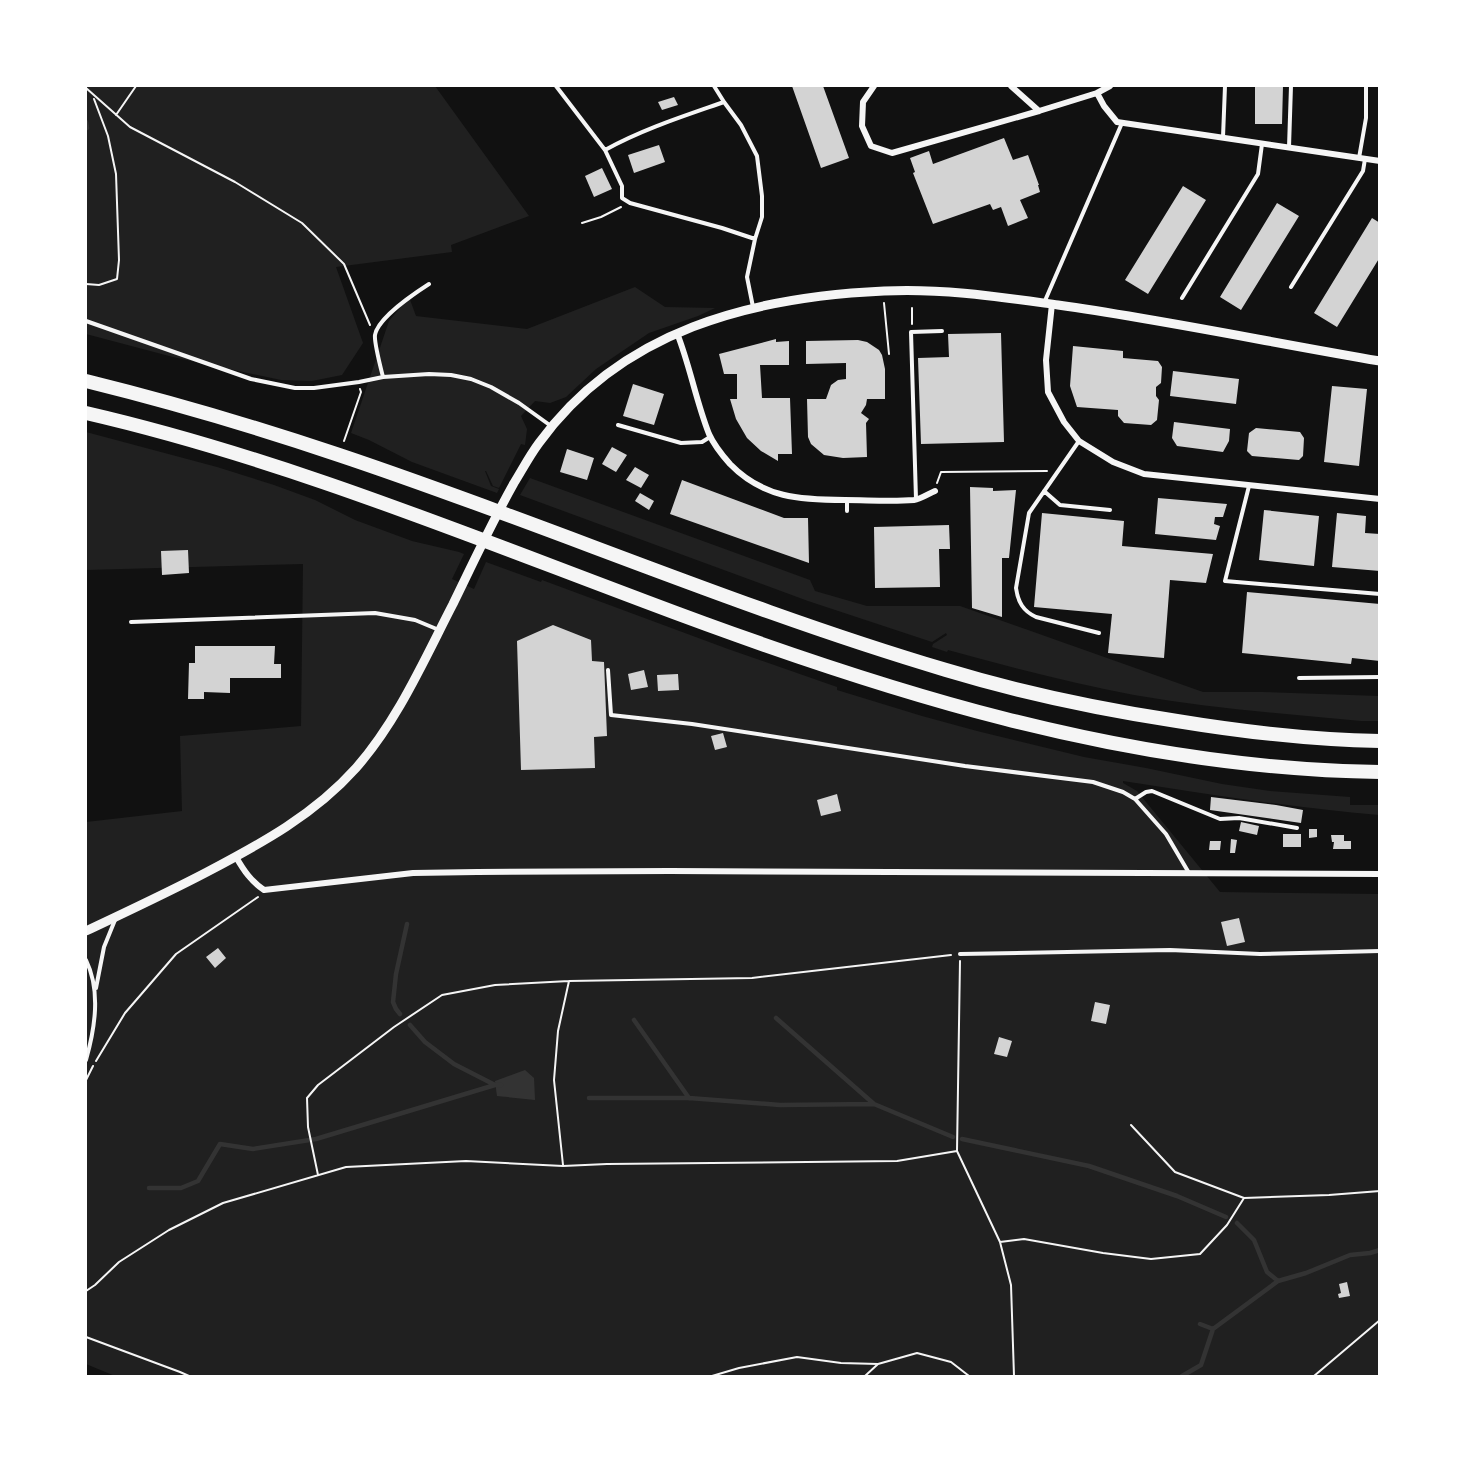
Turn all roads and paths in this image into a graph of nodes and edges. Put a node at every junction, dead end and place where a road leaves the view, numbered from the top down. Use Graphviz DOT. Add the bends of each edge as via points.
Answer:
graph roads {
  1 [pos="136,86"];
  2 [pos="558,86"];
  3 [pos="714,86"];
  4 [pos="874,86"];
  5 [pos="1011,86"];
  6 [pos="1110,86"];
  7 [pos="1225,86"];
  8 [pos="1291,86"];
  9 [pos="1366,86"];
  10 [pos="86,88"];
  11 [pos="1097,93"];
  12 [pos="93,96"];
  13 [pos="724,102"];
  14 [pos="1039,111"];
  15 [pos="116,115"];
  16 [pos="1122,123"];
  17 [pos="1223,137"];
  18 [pos="1263,143"];
  19 [pos="1289,147"];
  20 [pos="605,150"];
  21 [pos="1362,158"];
  22 [pos="1380,161"];
  23 [pos="630,203"];
  24 [pos="582,223"];
  25 [pos="755,238"];
  26 [pos="86,284"];
  27 [pos="429,284"];
  28 [pos="1291,286"];
  29 [pos="884,291"];
  30 [pos="1182,298"];
  31 [pos="1048,304"];
  32 [pos="753,309"];
  33 [pos="912,309"];
  34 [pos="86,321"];
  35 [pos="942,331"];
  36 [pos="677,332"];
  37 [pos="911,332"];
  38 [pos="375,335"];
  39 [pos="889,354"];
  40 [pos="1380,361"];
  41 [pos="382,377"];
  42 [pos="86,381"];
  43 [pos="359,382"];
  44 [pos="86,413"];
  45 [pos="618,425"];
  46 [pos="552,426"];
  47 [pos="710,436"];
  48 [pos="1079,441"];
  49 [pos="339,455"];
  50 [pos="941,472"];
  51 [pos="1059,472"];
  52 [pos="1249,485"];
  53 [pos="935,491"];
  54 [pos="1044,491"];
  55 [pos="1380,499"];
  56 [pos="847,500"];
  57 [pos="916,500"];
  58 [pos="846,510"];
  59 [pos="1110,510"];
  60 [pos="1380,594"];
  61 [pos="131,622"];
  62 [pos="440,630"];
  63 [pos="1099,633"];
  64 [pos="608,670"];
  65 [pos="1380,677"];
  66 [pos="1299,678"];
  67 [pos="1380,741"];
  68 [pos="1355,772"];
  69 [pos="1380,772"];
  70 [pos="1380,780"];
  71 [pos="1135,799"];
  72 [pos="1297,828"];
  73 [pos="236,857"];
  74 [pos="1189,874"];
  75 [pos="1380,874"];
  76 [pos="264,891"];
  77 [pos="116,917"];
  78 [pos="86,931"];
  79 [pos="1380,951"];
  80 [pos="960,954"];
  81 [pos="86,960"];
  82 [pos="569,981"];
  83 [pos="96,992"];
  84 [pos="86,1060"];
  85 [pos="86,1080"];
  86 [pos="1131,1125"];
  87 [pos="957,1152"];
  88 [pos="563,1166"];
  89 [pos="318,1175"];
  90 [pos="1380,1191"];
  91 [pos="1244,1198"];
  92 [pos="1000,1242"];
  93 [pos="86,1291"];
  94 [pos="1380,1320"];
  95 [pos="86,1337"];
  96 [pos="878,1364"];
  97 [pos="189,1377"];
  98 [pos="712,1377"];
  99 [pos="865,1377"];
  100 [pos="969,1377"];
  101 [pos="1014,1377"];
  102 [pos="1314,1377"];
  1 -- 15 [label="path"];
  2 -- 20 [label="lane"];
  3 -- 13 [label="lane"];
  4 -- 14 [label="street" via="863,102 862,126 871,146 892,153"];
  5 -- 14 [label="street"];
  6 -- 11 [label="street"];
  7 -- 17 [label="lane"];
  8 -- 19 [label="lane"];
  9 -- 21 [label="lane"];
  10 -- 12 [label="path"];
  11 -- 14 [label="street"];
  11 -- 16 [label="street" via="1117,122"];
  12 -- 15 [label="path"];
  12 -- 26 [label="path" via="108,136 116,174 120,260 117,279 99,285"];
  13 -- 20 [label="lane" via="661,124"];
  13 -- 25 [label="lane" via="756,156 762,217"];
  15 -- 38 [label="path" via="130,127 235,182 302,223 344,264"];
  16 -- 17 [label="street"];
  16 -- 31 [label="lane"];
  17 -- 18 [label="street"];
  18 -- 19 [label="street"];
  18 -- 30 [label="lane" via="1258,174"];
  19 -- 21 [label="street"];
  20 -- 23 [label="lane" via="622,186 622,198"];
  21 -- 22 [label="street"];
  21 -- 28 [label="lane" via="1363,171"];
  23 -- 24 [label="path"];
  23 -- 25 [label="lane"];
  25 -- 32 [label="lane" via="747,277"];
  27 -- 38 [label="lane" via="384,319"];
  29 -- 31 [label="street" via="979,294"];
  29 -- 32 [label="street" via="837,294"];
  29 -- 39 [label="path"];
  31 -- 40 [label="street"];
  31 -- 48 [label="street" via="1048,392 1064,423"];
  32 -- 36 [label="street"];
  33 -- 37 [label="path"];
  34 -- 43 [label="lane" via="251,379 295,388"];
  35 -- 37 [label="lane"];
  36 -- 46 [label="street" via="603,377"];
  36 -- 47 [label="street"];
  37 -- 57 [label="lane"];
  38 -- 41 [label="lane"];
  41 -- 43 [label="lane"];
  41 -- 46 [label="lane" via="429,374 471,379 519,403"];
  42 -- 49 [label="highway" via="234,421"];
  43 -- 49 [label="path" via="361,392"];
  44 -- 68 [label="highway" via="319,481 751,640 941,701 1091,739 1169,753"];
  45 -- 47 [label="lane" via="681,443 702,442"];
  46 -- 62 [label="street" via="520,474"];
  47 -- 56 [label="street" via="736,470 756,485 788,497"];
  48 -- 51 [label="lane"];
  48 -- 52 [label="street" via="1113,462 1144,474"];
  49 -- 67 [label="highway" via="772,614 949,671 1053,698 1153,717 1247,732"];
  50 -- 51 [label="path"];
  51 -- 54 [label="lane"];
  52 -- 55 [label="street"];
  52 -- 60 [label="lane" via="1225,581"];
  53 -- 57 [label="street"];
  54 -- 59 [label="lane" via="1060,505"];
  54 -- 63 [label="lane" via="1027,520 1016,580 1017,597 1028,614"];
  56 -- 57 [label="street"];
  56 -- 58 [label="lane"];
  61 -- 62 [label="lane" via="375,614 416,620"];
  62 -- 73 [label="street" via="398,711 357,767 324,799 279,833"];
  64 -- 71 [label="lane" via="611,714 1093,782"];
  65 -- 66 [label="lane"];
  68 -- 69 [label="highway"];
  68 -- 70 [label="highway"];
  71 -- 72 [label="lane" via="1152,791 1220,819 1239,818"];
  71 -- 74 [label="lane" via="1166,834"];
  73 -- 76 [label="street" via="253,883"];
  73 -- 77 [label="street"];
  74 -- 75 [label="street"];
  74 -- 76 [label="street" via="413,873"];
  76 -- 85 [label="path" via="176,954 125,1013"];
  77 -- 78 [label="street"];
  77 -- 83 [label="lane" via="104,947"];
  79 -- 80 [label="lane"];
  80 -- 82 [label="path" via="752,978"];
  80 -- 87 [label="path"];
  81 -- 83 [label="lane"];
  82 -- 88 [label="path" via="558,1031 554,1080"];
  82 -- 89 [label="path" via="495,985 442,995 394,1027 307,1098 308,1127"];
  83 -- 84 [label="lane"];
  86 -- 91 [label="path" via="1175,1172"];
  87 -- 88 [label="path" via="897,1161"];
  87 -- 92 [label="path"];
  88 -- 89 [label="path" via="466,1161 346,1167"];
  89 -- 93 [label="path" via="223,1203 169,1230 119,1262"];
  90 -- 91 [label="path"];
  91 -- 92 [label="path" via="1227,1225 1200,1254 1151,1258 1024,1239"];
  92 -- 101 [label="path" via="1011,1285"];
  94 -- 102 [label="path"];
  95 -- 97 [label="path"];
  96 -- 98 [label="path" via="797,1357"];
  96 -- 99 [label="path"];
  96 -- 100 [label="path" via="917,1353 951,1362"];
}
